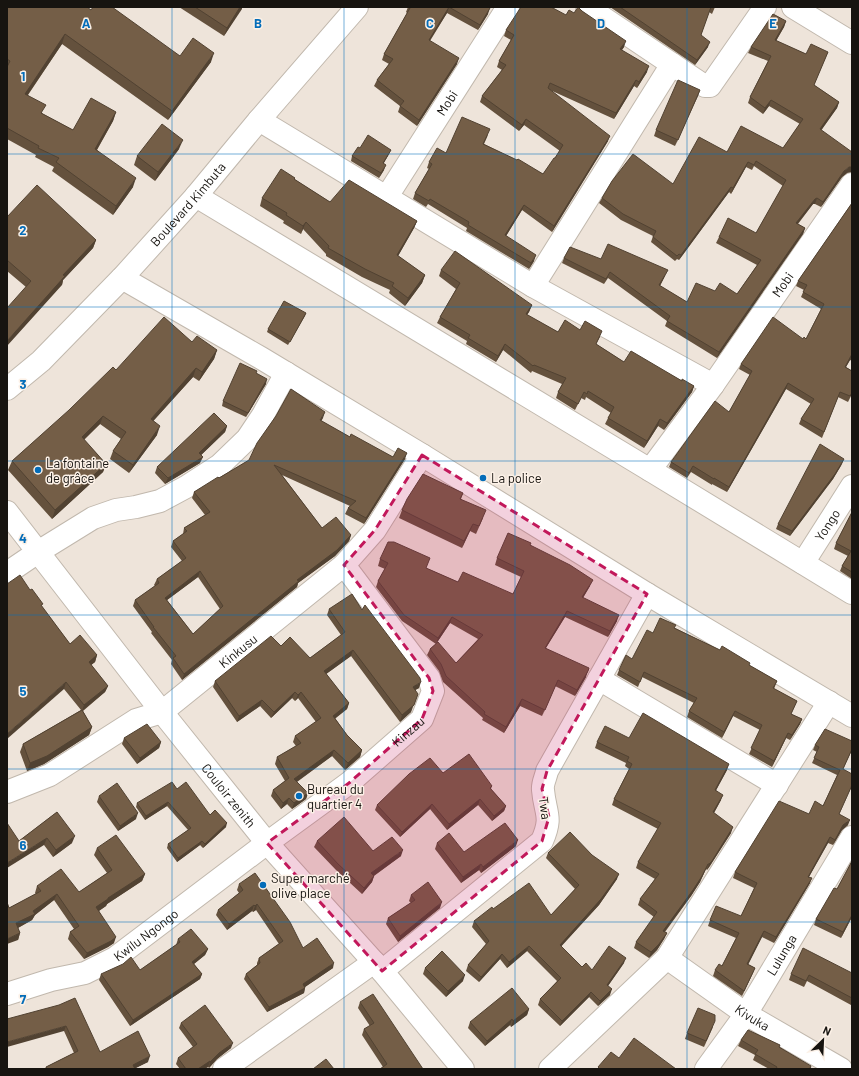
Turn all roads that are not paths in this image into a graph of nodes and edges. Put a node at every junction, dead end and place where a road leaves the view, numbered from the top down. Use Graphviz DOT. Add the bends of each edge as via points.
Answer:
graph roads {
  1 [pos="357,7"];
  2 [pos="508,7"];
  3 [pos="587,7"];
  4 [pos="765,7"];
  5 [pos="793,7"];
  6 [pos="852,43"];
  7 [pos="672,64"];
  8 [pos="259,120"];
  9 [pos="852,184"];
  10 [pos="196,196"];
  11 [pos="386,198"];
  12 [pos="122,278"];
  13 [pos="533,286"];
  14 [pos="286,373"];
  15 [pos="713,385"];
  16 [pos="7,389"];
  17 [pos="422,455"];
  18 [pos="650,470"];
  19 [pos="852,486"];
  20 [pos="7,512"];
  21 [pos="38,552"];
  22 [pos="803,563"];
  23 [pos="344,565"];
  24 [pos="7,573"];
  25 [pos="852,593"];
  26 [pos="647,594"];
  27 [pos="599,679"];
  28 [pos="829,702"];
  29 [pos="162,712"];
  30 [pos="852,716"];
  31 [pos="777,785"];
  32 [pos="7,792"];
  33 [pos="852,839"];
  34 [pos="266,842"];
  35 [pos="667,958"];
  36 [pos="378,967"];
  37 [pos="7,994"];
  38 [pos="746,1014"];
  39 [pos="224,1069"];
  40 [pos="463,1069"];
  41 [pos="550,1069"];
  42 [pos="706,1069"];
  43 [pos="841,1069"];
  1 -- 8 [label="street, Boulevard Kimbuta"];
  2 -- 11 [label="street, Mobi"];
  3 -- 7 [label="street"];
  4 -- 7 [label="street" via="710,86 700,84"];
  5 -- 6 [label="street"];
  7 -- 13 [label="street"];
  8 -- 10 [label="street, Boulevard Kimbuta"];
  8 -- 11 [label="street"];
  9 -- 15 [label="street, Mobi"];
  10 -- 12 [label="street, Boulevard Kimbuta"];
  10 -- 18 [label="street"];
  11 -- 13 [label="street"];
  12 -- 14 [label="street"];
  12 -- 16 [label="street, Boulevard Kimbuta" via="41,361"];
  13 -- 15 [label="street"];
  14 -- 17 [label="street"];
  14 -- 21 [label="street" via="263,415 246,439 220,465 160,501 116,510 93,518"];
  15 -- 18 [label="street, Mobi"];
  17 -- 23 [label="street, Kinkusu" via="375,530"];
  17 -- 26 [label="street"];
  18 -- 22 [label="street"];
  19 -- 22 [label="street, Yongo"];
  20 -- 21 [label="street, Couloir zenith"];
  21 -- 24 [label="street"];
  21 -- 29 [label="street, Couloir zenith"];
  22 -- 25 [label="street"];
  23 -- 29 [label="street, Kinkusu"];
  23 -- 34 [label="street, Kinzau" via="429,678 433,691 422,719 349,783"];
  26 -- 27 [label="street, Twa"];
  26 -- 28 [label="street"];
  27 -- 31 [label="street"];
  27 -- 36 [label="street, Twa" via="547,771 542,789 549,817 542,841"];
  28 -- 30 [label="street"];
  28 -- 31 [label="street"];
  29 -- 32 [label="street, Kinkusu" via="136,720 50,775"];
  29 -- 34 [label="street, Couloir zenith"];
  31 -- 35 [label="street"];
  33 -- 38 [label="street, Lulunga"];
  34 -- 36 [label="street, Couloir zenith"];
  34 -- 37 [label="street, Kwilu Ngongo" via="115,958 85,973 51,980"];
  35 -- 38 [label="street, Kivuka"];
  35 -- 41 [label="street"];
  36 -- 39 [label="street"];
  36 -- 40 [label="street, Couloir zenith"];
  38 -- 42 [label="street, Lulunga"];
  38 -- 43 [label="street, Kivuka"];
}
